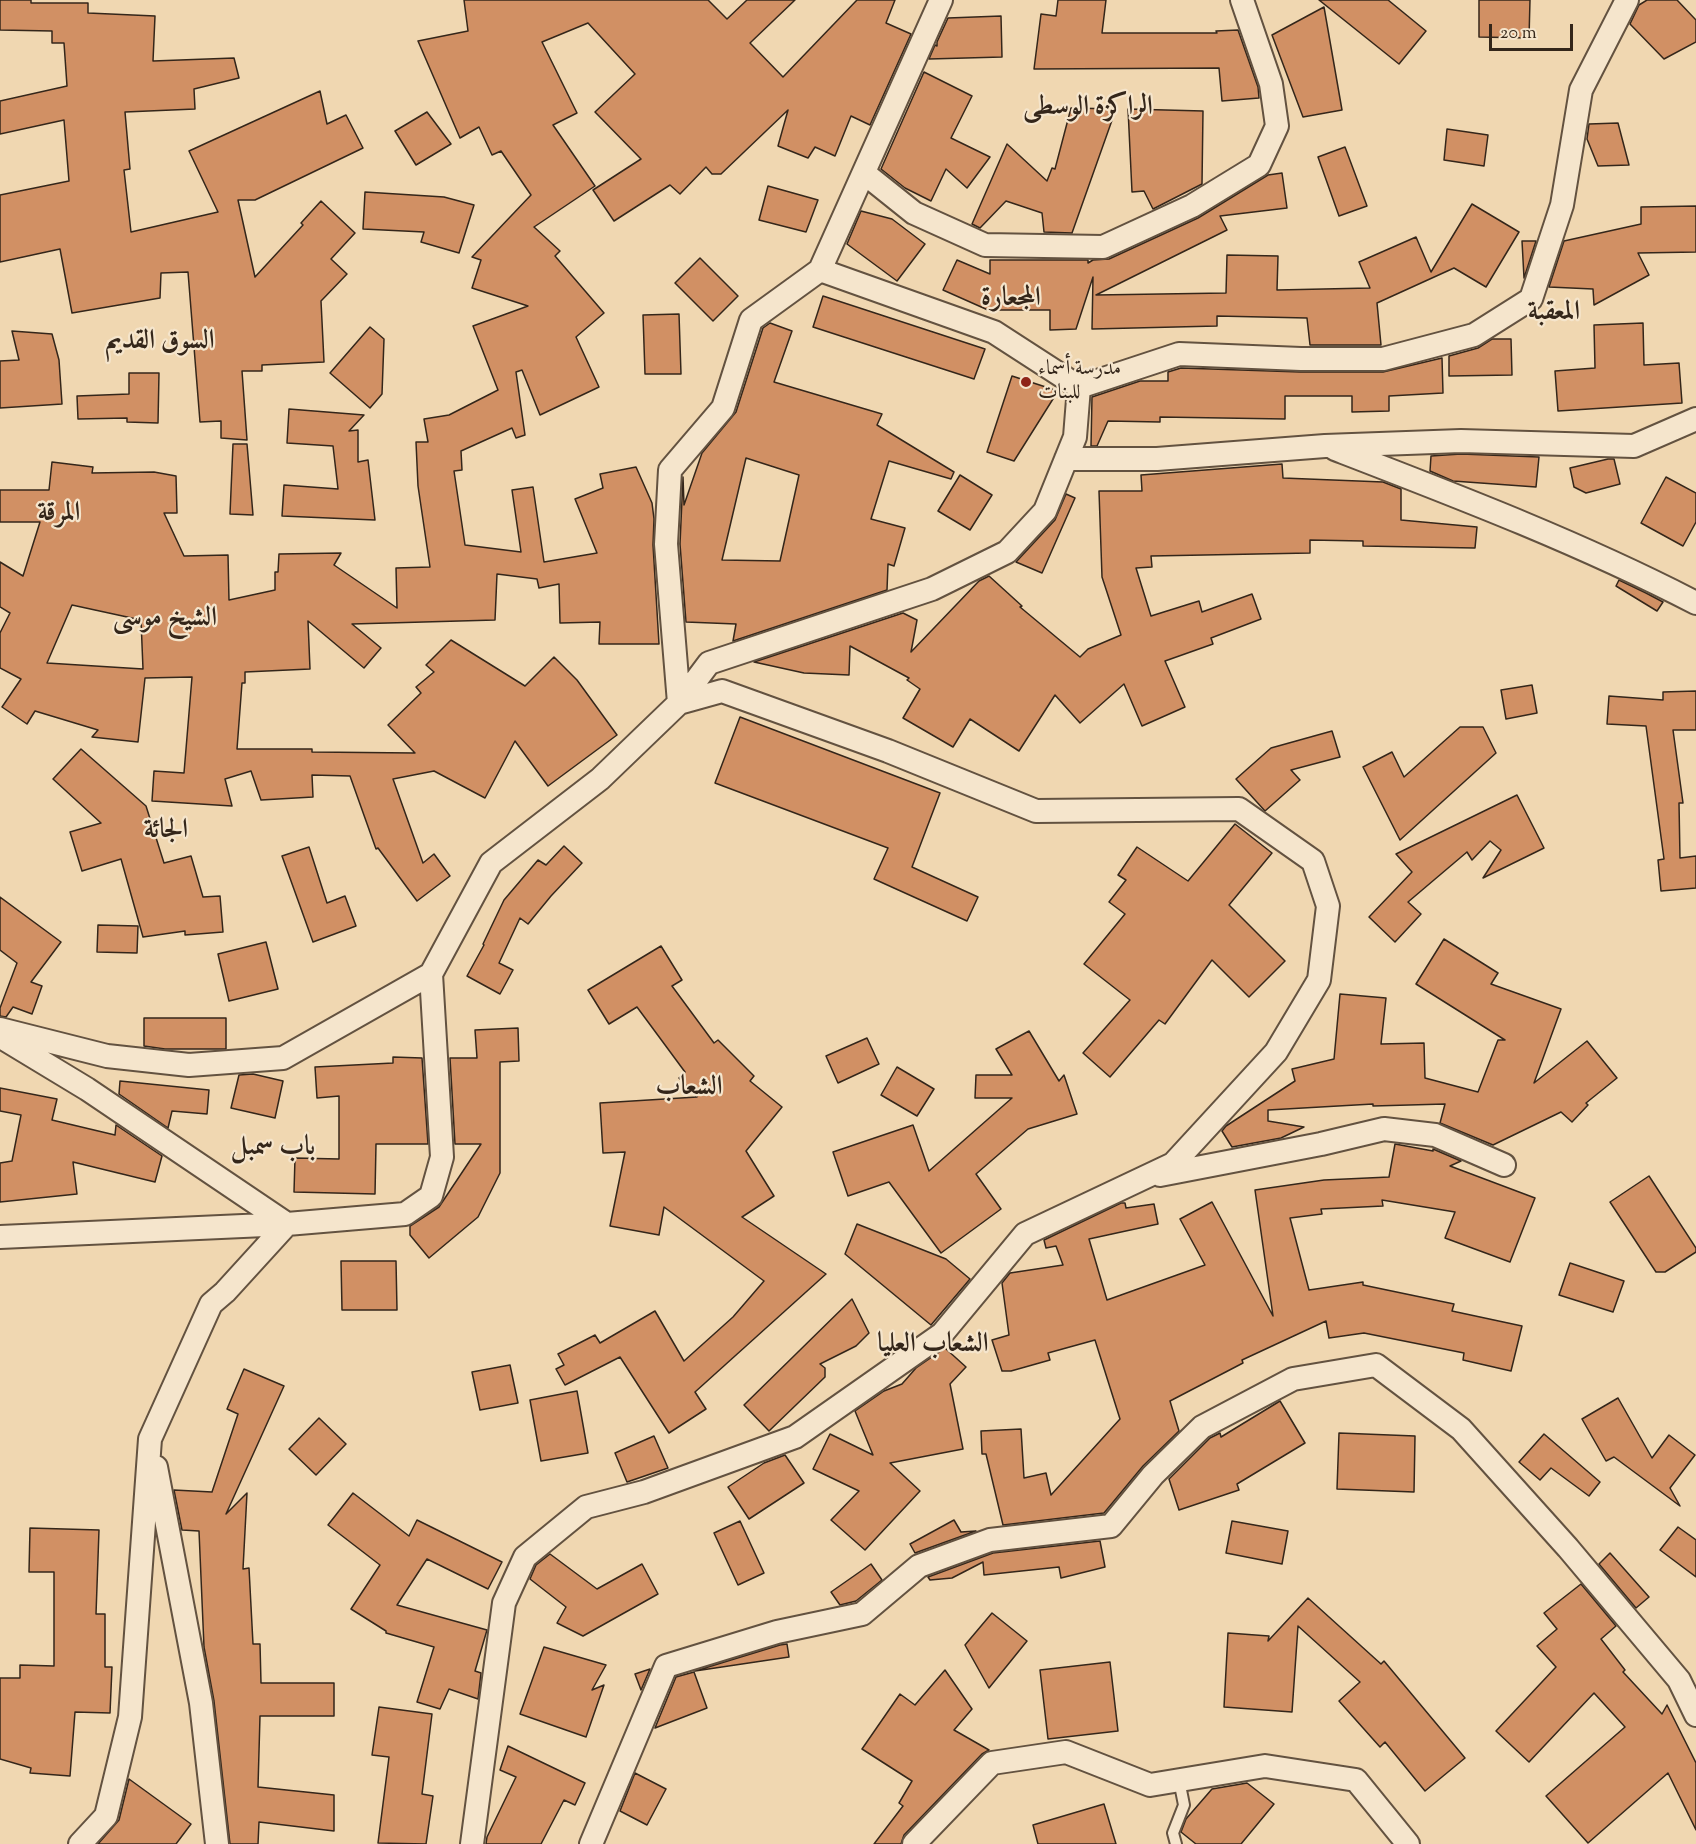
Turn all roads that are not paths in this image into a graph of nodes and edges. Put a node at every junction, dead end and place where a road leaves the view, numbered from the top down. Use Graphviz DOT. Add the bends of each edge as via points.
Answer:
graph roads {
  1 [pos="941,0"];
  2 [pos="1242,0"];
  3 [pos="1627,0"];
  4 [pos="864,173"];
  5 [pos="820,270"];
  6 [pos="1079,387"];
  7 [pos="1696,419"];
  8 [pos="1325,446"];
  9 [pos="1066,459"];
  10 [pos="1696,603"];
  11 [pos="679,703"];
  12 [pos="431,974"];
  13 [pos="0,1029"];
  14 [pos="0,1036"];
  15 [pos="1504,1166"];
  16 [pos="1140,1179"];
  17 [pos="288,1224"];
  18 [pos="0,1237"];
  19 [pos="150,1439"];
  20 [pos="1696,1715"];
  21 [pos="1179,1780"];
  22 [pos="80,1844"];
  23 [pos="217,1844"];
  24 [pos="472,1844"];
  25 [pos="591,1844"];
  26 [pos="914,1844"];
  27 [pos="1176,1844"];
  28 [pos="1408,1844"];
  1 -- 4 [label="street"];
  2 -- 4 [label="street" via="1271,84 1277,126 1259,165 1192,206 1103,247 985,245 914,213"];
  3 -- 6 [label="street" via="1581,90 1562,205 1531,299 1474,335 1383,359 1179,354"];
  4 -- 5 [label="street"];
  5 -- 6 [label="street" via="994,332"];
  5 -- 11 [label="street" via="751,320 723,408 670,470 666,544"];
  6 -- 9 [label="street" via="1075,437"];
  7 -- 8 [label="street" via="1634,446 1461,441"];
  8 -- 9 [label="street" via="1157,459"];
  8 -- 10 [label="street" via="1481,506 1646,577"];
  9 -- 11 [label="street" via="1045,511 1006,552 932,589 709,663"];
  11 -- 12 [label="street" via="600,779 491,863"];
  11 -- 16 [label="street" via="722,691 888,751 1036,811 1239,809 1312,861 1328,906 1319,980 1276,1052 1173,1164"];
  12 -- 13 [label="street" via="283,1058 177,1064 107,1056"];
  12 -- 17 [label="street" via="442,1157 431,1196 405,1214"];
  14 -- 17 [label="street" via="87,1089"];
  15 -- 16 [label="street" via="1435,1136 1384,1129"];
  16 -- 24 [label="street" via="1025,1234 942,1334 795,1437 644,1492 586,1507 525,1557 504,1603"];
  17 -- 18 [label="street"];
  17 -- 19 [label="street" via="211,1304"];
  19 -- 22 [label="street" via="130,1717 106,1816"];
  19 -- 23 [label="street" via="201,1703"];
  20 -- 25 [label="street" via="1679,1680 1461,1429 1376,1365 1293,1379 1202,1427 1153,1475 1111,1526 990,1540 919,1566 862,1614 777,1632 666,1666"];
  21 -- 26 [label="street" via="1150,1785 1066,1752 992,1763"];
  21 -- 27 [label="lane" via="1185,1805 1173,1833"];
  21 -- 28 [label="street" via="1265,1766 1356,1780"];
}
